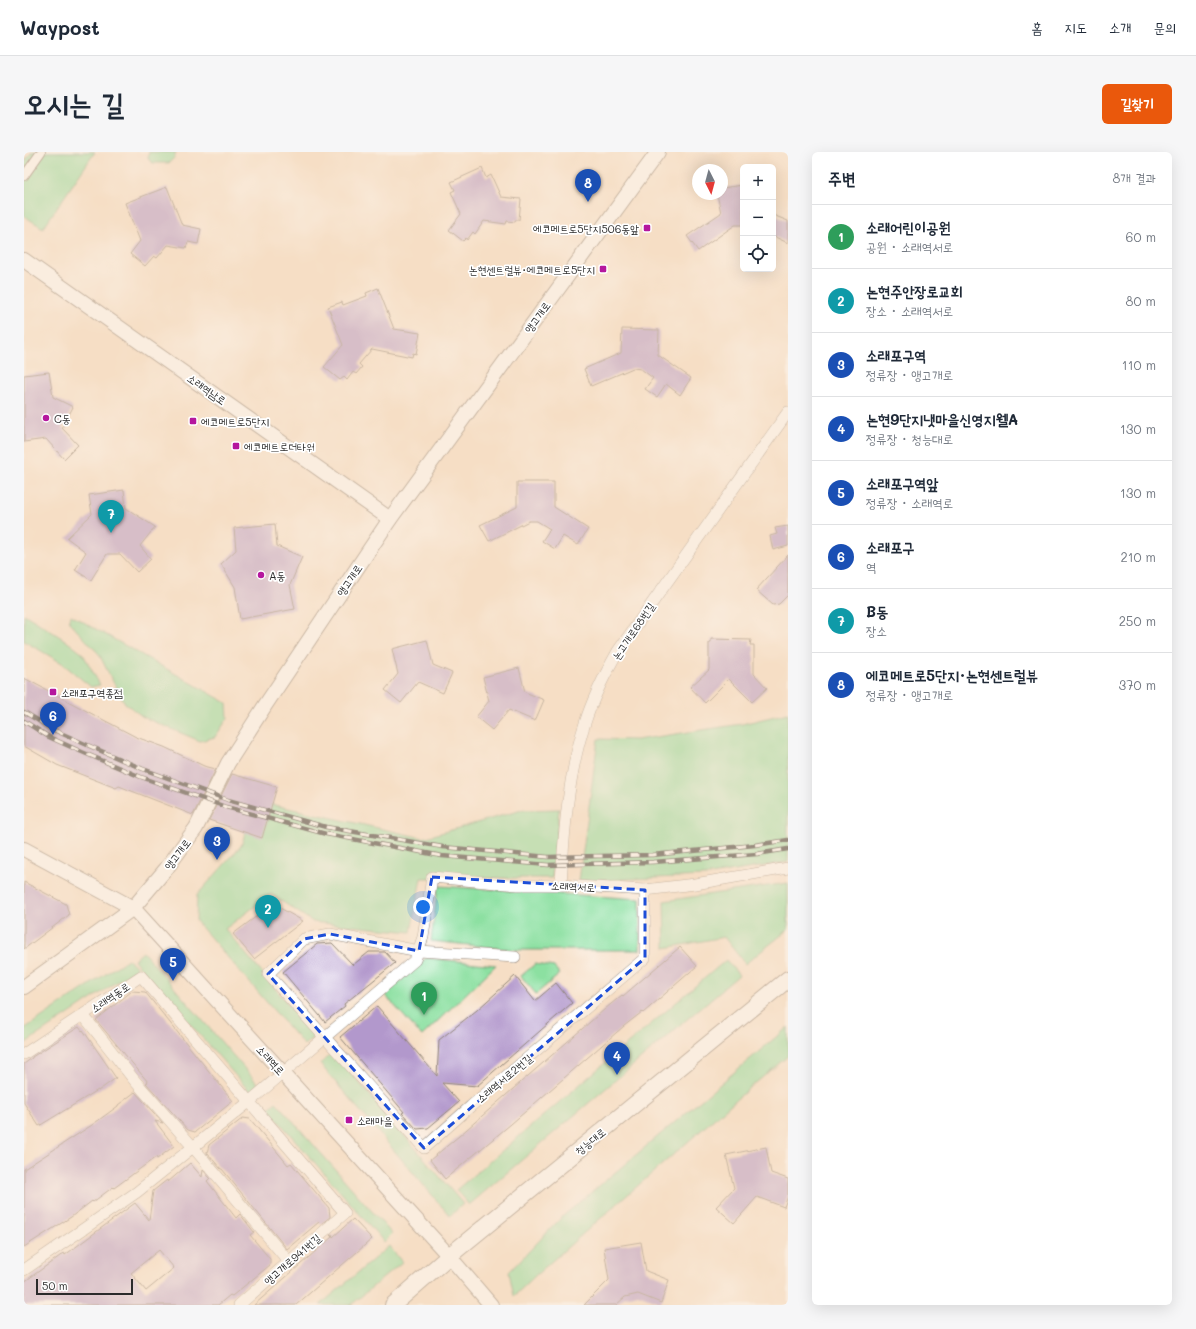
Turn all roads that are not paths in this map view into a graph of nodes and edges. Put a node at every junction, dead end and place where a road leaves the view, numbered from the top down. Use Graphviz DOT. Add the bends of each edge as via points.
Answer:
graph roads {
  1 [pos="42,152"];
  2 [pos="658,152"];
  3 [pos="24,176"];
  4 [pos="24,260"];
  5 [pos="788,412"];
  6 [pos="390,519"];
  7 [pos="24,849"];
  8 [pos="788,868"];
  9 [pos="561,885"];
  10 [pos="645,890"];
  11 [pos="133,908"];
  12 [pos="419,951"];
  13 [pos="515,958"];
  14 [pos="788,979"];
  15 [pos="24,987"];
  16 [pos="83,1015"];
  17 [pos="326,1037"];
  18 [pos="24,1054"];
  19 [pos="282,1074"];
  20 [pos="249,1102"];
  21 [pos="193,1147"];
  22 [pos="345,1213"];
  23 [pos="449,1256"];
  24 [pos="289,1262"];
  25 [pos="24,1270"];
  26 [pos="239,1305"];
  27 [pos="392,1305"];
  28 [pos="491,1305"];
  1 -- 3 [label="street"];
  2 -- 6 [label="street, 앵고개로"];
  4 -- 6 [label="street, 소래역남로"];
  5 -- 9 [label="street, 논고개로68번길" via="618,651 600,684 584,723 573,767"];
  6 -- 11 [label="street, 앵고개로" via="228,763 196,828"];
  7 -- 11 [label="street, 소래역로"];
  8 -- 10 [label="street, 소래역서로"];
  9 -- 10 [label="street, 소래역서로"];
  9 -- 12 [label="street, 소래역서로" via="518,885 432,877"];
  10 -- 17 [label="street, 소래역서로2번길" via="645,958 424,1148"];
  11 -- 15 [label="street, 앵고개로"];
  11 -- 19 [label="street, 소래역로"];
  12 -- 13 [label="street"];
  12 -- 17 [label="street, 소래역서로" via="415,960"];
  12 -- 17 [label="street" via="330,934 304,939 268,974"];
  14 -- 23 [label="main road, 청능대로"];
  16 -- 18 [label="street"];
  16 -- 20 [label="street, 소래역동로" via="141,976"];
  16 -- 21 [label="street, 소래역동로" via="135,1081"];
  17 -- 19 [label="street, 소래역서로"];
  19 -- 20 [label="street"];
  19 -- 23 [label="street, 소래역로"];
  20 -- 21 [label="street"];
  20 -- 22 [label="street, 소래역동로"];
  21 -- 24 [label="street, 소래역동로"];
  21 -- 25 [label="street" via="133,1196"];
  22 -- 24 [label="street, 앵고개로941번길"];
  23 -- 27 [label="main road, 청능대로"];
  23 -- 28 [label="street, 소래역로"];
  24 -- 26 [label="street, 앵고개로941번길"];
}
